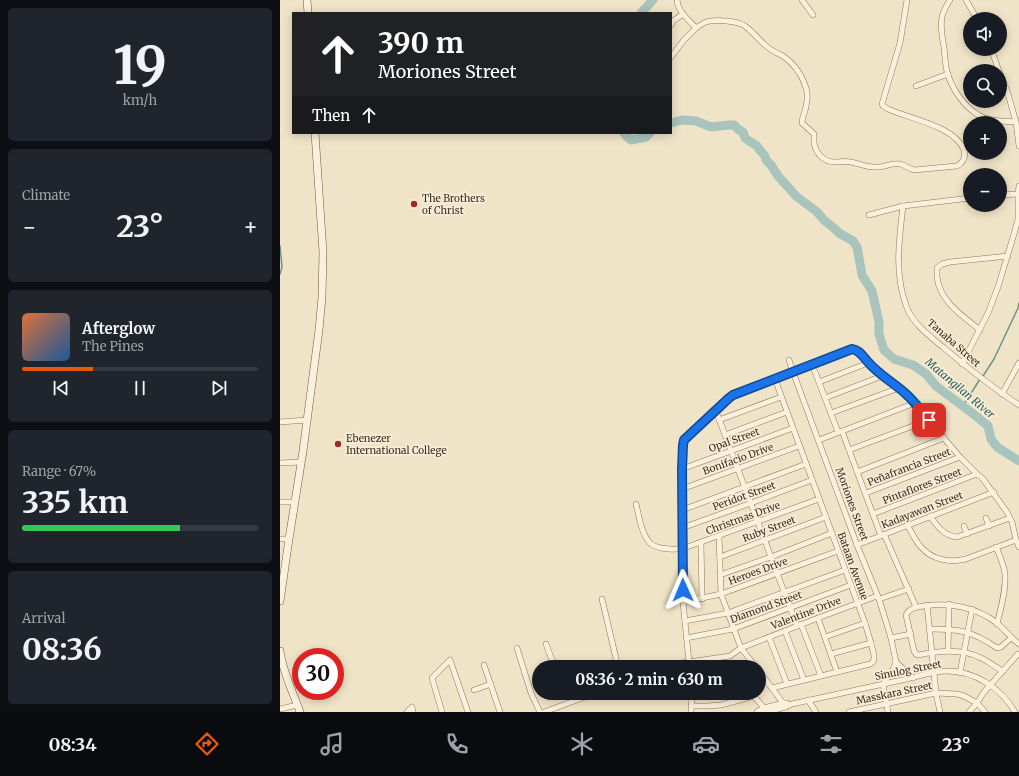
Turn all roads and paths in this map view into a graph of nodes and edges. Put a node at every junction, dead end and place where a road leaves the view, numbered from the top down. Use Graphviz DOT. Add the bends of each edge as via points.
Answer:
graph roads {
  1 [pos="307,0"];
  2 [pos="677,0"];
  3 [pos="802,0"];
  4 [pos="907,0"];
  5 [pos="950,0"];
  6 [pos="966,0"];
  7 [pos="308,12"];
  8 [pos="973,12"];
  9 [pos="683,14"];
  10 [pos="814,15"];
  11 [pos="672,23"];
  12 [pos="696,28"];
  13 [pos="672,56"];
  14 [pos="948,74"];
  15 [pos="916,86"];
  16 [pos="1007,91"];
  17 [pos="1016,122"];
  18 [pos="315,134"];
  19 [pos="1019,146"];
  20 [pos="1019,186"];
  21 [pos="1018,194"];
  22 [pos="1007,195"];
  23 [pos="963,199"];
  24 [pos="903,206"];
  25 [pos="869,215"];
  26 [pos="1008,256"];
  27 [pos="980,330"];
  28 [pos="789,360"];
  29 [pos="868,363"];
  30 [pos="1019,363"];
  31 [pos="812,364"];
  32 [pos="962,364"];
  33 [pos="794,372"];
  34 [pos="882,376"];
  35 [pos="775,379"];
  36 [pos="819,382"];
  37 [pos="899,388"];
  38 [pos="1002,394"];
  39 [pos="781,397"];
  40 [pos="825,398"];
  41 [pos="915,403"];
  42 [pos="1019,405"];
  43 [pos="716,411"];
  44 [pos="787,412"];
  45 [pos="831,413"];
  46 [pos="307,420"];
  47 [pos="719,420"];
  48 [pos="929,420"];
  49 [pos="280,422"];
  50 [pos="793,428"];
  51 [pos="840,432"];
  52 [pos="725,435"];
  53 [pos="944,438"];
  54 [pos="819,440"];
  55 [pos="799,446"];
  56 [pos="849,450"];
  57 [pos="731,451"];
  58 [pos="960,457"];
  59 [pos="302,462"];
  60 [pos="280,463"];
  61 [pos="806,464"];
  62 [pos="682,469"];
  63 [pos="738,469"];
  64 [pos="857,472"];
  65 [pos="977,474"];
  66 [pos="812,480"];
  67 [pos="744,487"];
  68 [pos="682,489"];
  69 [pos="994,492"];
  70 [pos="866,493"];
  71 [pos="819,499"];
  72 [pos="280,502"];
  73 [pos="295,502"];
  74 [pos="751,503"];
  75 [pos="636,504"];
  76 [pos="682,510"];
  77 [pos="873,514"];
  78 [pos="930,516"];
  79 [pos="826,517"];
  80 [pos="986,518"];
  81 [pos="1010,518"];
  82 [pos="758,522"];
  83 [pos="907,525"];
  84 [pos="964,526"];
  85 [pos="989,526"];
  86 [pos="682,528"];
  87 [pos="832,533"];
  88 [pos="967,534"];
  89 [pos="883,535"];
  90 [pos="719,536"];
  91 [pos="280,539"];
  92 [pos="289,539"];
  93 [pos="764,540"];
  94 [pos="1016,540"];
  95 [pos="701,542"];
  96 [pos="857,545"];
  97 [pos="996,547"];
  98 [pos="1019,547"];
  99 [pos="682,549"];
  100 [pos="838,551"];
  101 [pos="720,557"];
  102 [pos="771,557"];
  103 [pos="845,570"];
  104 [pos="777,574"];
  105 [pos="720,575"];
  106 [pos="282,577"];
  107 [pos="851,585"];
  108 [pos="909,590"];
  109 [pos="784,592"];
  110 [pos="721,594"];
  111 [pos="878,598"];
  112 [pos="602,599"];
  113 [pos="702,599"];
  114 [pos="280,601"];
  115 [pos="683,602"];
  116 [pos="857,604"];
  117 [pos="949,604"];
  118 [pos="927,605"];
  119 [pos="916,607"];
  120 [pos="790,608"];
  121 [pos="972,609"];
  122 [pos="728,612"];
  123 [pos="818,618"];
  124 [pos="685,621"];
  125 [pos="865,623"];
  126 [pos="997,624"];
  127 [pos="799,625"];
  128 [pos="733,629"];
  129 [pos="930,629"];
  130 [pos="949,629"];
  131 [pos="785,631"];
  132 [pos="968,632"];
  133 [pos="911,634"];
  134 [pos="769,637"];
  135 [pos="825,637"];
  136 [pos="686,638"];
  137 [pos="891,638"];
  138 [pos="1011,638"];
  139 [pos="871,643"];
  140 [pos="546,644"];
  141 [pos="1019,644"];
  142 [pos="517,648"];
  143 [pos="741,648"];
  144 [pos="280,651"];
  145 [pos="948,651"];
  146 [pos="932,652"];
  147 [pos="1019,652"];
  148 [pos="964,653"];
  149 [pos="831,654"];
  150 [pos="552,660"];
  151 [pos="616,660"];
  152 [pos="688,660"];
  153 [pos="712,660"];
  154 [pos="750,660"];
  155 [pos="896,662"];
  156 [pos="484,665"];
  157 [pos="1002,671"];
  158 [pos="838,672"];
  159 [pos="935,672"];
  160 [pos="960,672"];
  161 [pos="283,674"];
  162 [pos="821,676"];
  163 [pos="913,678"];
  164 [pos="766,680"];
  165 [pos="804,680"];
  166 [pos="491,684"];
  167 [pos="787,684"];
  168 [pos="883,684"];
  169 [pos="991,685"];
  170 [pos="772,688"];
  171 [pos="474,690"];
  172 [pos="936,693"];
  173 [pos="576,700"];
  174 [pos="736,700"];
  175 [pos="758,700"];
  176 [pos="808,700"];
  177 [pos="573,701"];
  178 [pos="887,703"];
  179 [pos="977,703"];
  180 [pos="785,705"];
  181 [pos="299,708"];
  182 [pos="280,709"];
  183 [pos="691,709"];
  184 [pos="765,710"];
  185 [pos="407,712"];
  186 [pos="413,712"];
  187 [pos="442,712"];
  188 [pos="468,712"];
  189 [pos="500,712"];
  190 [pos="540,712"];
  191 [pos="544,712"];
  192 [pos="757,712"];
  193 [pos="816,712"];
  194 [pos="849,712"];
  195 [pos="888,712"];
  196 [pos="939,712"];
  197 [pos="943,712"];
  198 [pos="969,712"];
  199 [pos="985,712"];
  200 [pos="1015,712"];
  1 -- 7 [label="main road"];
  2 -- 9 [label="street"];
  3 -- 10 [label="street"];
  4 -- 12 [label="street" via="900,43 882,104 888,110 932,125 955,137 965,154 964,160 957,166 914,170 899,164 868,167 851,162 824,160 817,152 814,134 802,123 808,94 805,82 795,66 765,45 742,24 710,21"];
  5 -- 14 [label="street" via="942,15 941,24"];
  6 -- 8 [label="street"];
  9 -- 11 [label="street"];
  9 -- 12 [label="street"];
  12 -- 13 [label="street"];
  14 -- 15 [label="street"];
  14 -- 17 [label="street" via="957,93 976,114 990,120"];
  16 -- 17 [label="street"];
  17 -- 19 [label="street"];
  18 -- 46 [label="main road" via="323,252 322,297"];
  20 -- 21 [label="street"];
  21 -- 22 [label="street"];
  21 -- 26 [label="street" via="1018,219"];
  23 -- 24 [label="street"];
  24 -- 25 [label="street"];
  24 -- 32 [label="street, Tanaba Street" via="898,265 908,310 925,332"];
  26 -- 27 [label="street" via="996,294"];
  26 -- 27 [label="street" via="950,262 937,268 940,287 950,306"];
  27 -- 32 [label="street"];
  28 -- 33 [label="street, Moriones Street"];
  29 -- 31 [label="street" via="859,351 852,349"];
  29 -- 34 [label="street"];
  29 -- 36 [label="street"];
  30 -- 38 [label="street"];
  31 -- 33 [label="street"];
  31 -- 36 [label="street"];
  32 -- 38 [label="street, Tanaba Street"];
  33 -- 35 [label="street"];
  33 -- 54 [label="street, Moriones Street"];
  34 -- 37 [label="street"];
  34 -- 40 [label="street"];
  35 -- 39 [label="street, Bataan Avenue"];
  35 -- 43 [label="street" via="733,395"];
  36 -- 40 [label="street"];
  37 -- 41 [label="street"];
  37 -- 45 [label="street"];
  38 -- 42 [label="street, Tanaba Street"];
  39 -- 44 [label="street, Bataan Avenue"];
  39 -- 47 [label="street"];
  40 -- 45 [label="street"];
  41 -- 48 [label="street"];
  41 -- 51 [label="street"];
  43 -- 47 [label="street"];
  43 -- 62 [label="street" via="684,440"];
  44 -- 50 [label="street, Bataan Avenue"];
  44 -- 52 [label="street"];
  45 -- 51 [label="street"];
  46 -- 49 [label="street"];
  46 -- 59 [label="main road"];
  47 -- 52 [label="street"];
  48 -- 53 [label="street"];
  48 -- 56 [label="street"];
  50 -- 55 [label="street, Bataan Avenue"];
  50 -- 57 [label="street, Opal Street"];
  51 -- 54 [label="street"];
  51 -- 56 [label="street"];
  52 -- 57 [label="street"];
  53 -- 58 [label="street"];
  53 -- 64 [label="street"];
  54 -- 96 [label="street, Moriones Street"];
  55 -- 61 [label="street, Bataan Avenue"];
  55 -- 63 [label="street, Bonifacio Drive"];
  56 -- 64 [label="street"];
  57 -- 62 [label="street, Opal Street"];
  57 -- 63 [label="street"];
  58 -- 65 [label="street"];
  58 -- 70 [label="street, Peñafrancia Street"];
  59 -- 60 [label="street"];
  59 -- 73 [label="main road"];
  61 -- 66 [label="street, Bataan Avenue"];
  61 -- 67 [label="street"];
  62 -- 68 [label="street"];
  63 -- 67 [label="street"];
  63 -- 68 [label="street, Bonifacio Drive"];
  64 -- 70 [label="street"];
  65 -- 69 [label="street"];
  65 -- 77 [label="street, Pintaflores Street"];
  66 -- 71 [label="street, Bataan Avenue"];
  66 -- 74 [label="street, Peridot Street"];
  67 -- 74 [label="street"];
  67 -- 76 [label="street"];
  68 -- 76 [label="street"];
  69 -- 78 [label="street, Kadayawan Street"];
  69 -- 81 [label="street"];
  70 -- 77 [label="street"];
  71 -- 79 [label="street, Bataan Avenue"];
  71 -- 82 [label="street, Christmas Drive"];
  72 -- 73 [label="street"];
  73 -- 92 [label="main road"];
  74 -- 82 [label="street"];
  74 -- 86 [label="street, Peridot Street"];
  75 -- 99 [label="street, Christmas Drive" via="645,536 654,546"];
  76 -- 86 [label="street"];
  77 -- 89 [label="street"];
  78 -- 83 [label="street, Kadayawan Street"];
  78 -- 88 [label="street" via="946,534 957,537"];
  79 -- 87 [label="street, Bataan Avenue"];
  79 -- 93 [label="street, Ruby Street"];
  80 -- 85 [label="street"];
  81 -- 85 [label="street"];
  81 -- 94 [label="street"];
  82 -- 90 [label="street, Christmas Drive"];
  82 -- 93 [label="street"];
  83 -- 89 [label="street, Kadayawan Street"];
  83 -- 97 [label="street" via="922,548 938,559 958,561"];
  84 -- 88 [label="street"];
  85 -- 88 [label="street"];
  86 -- 99 [label="street"];
  87 -- 100 [label="street, Bataan Avenue"];
  87 -- 102 [label="street"];
  89 -- 96 [label="street, Kadayawan Street"];
  89 -- 108 [label="street"];
  90 -- 95 [label="street, Christmas Drive"];
  90 -- 101 [label="street"];
  91 -- 92 [label="street"];
  92 -- 106 [label="main road"];
  93 -- 101 [label="street, Ruby Street"];
  93 -- 102 [label="street"];
  94 -- 97 [label="street"];
  94 -- 98 [label="street"];
  95 -- 99 [label="street, Christmas Drive"];
  95 -- 113 [label="street"];
  96 -- 111 [label="street, Moriones Street"];
  97 -- 126 [label="street" via="1005,574"];
  99 -- 115 [label="street"];
  100 -- 103 [label="street, Bataan Avenue"];
  100 -- 104 [label="street, Heroes Drive"];
  101 -- 105 [label="street"];
  102 -- 104 [label="street"];
  102 -- 105 [label="street"];
  103 -- 107 [label="street, Bataan Avenue"];
  103 -- 109 [label="street"];
  104 -- 109 [label="street"];
  104 -- 110 [label="street, Heroes Drive"];
  105 -- 110 [label="street"];
  106 -- 114 [label="main road"];
  107 -- 116 [label="street, Bataan Avenue"];
  107 -- 120 [label="street, Diamond Street"];
  108 -- 111 [label="street, Valentine Drive"];
  108 -- 119 [label="street"];
  109 -- 120 [label="street"];
  109 -- 122 [label="street"];
  110 -- 113 [label="street, Heroes Drive"];
  110 -- 122 [label="street"];
  111 -- 116 [label="street, Valentine Drive"];
  111 -- 137 [label="street, Moriones Street"];
  112 -- 151 [label="street"];
  113 -- 115 [label="street, Heroes Drive"];
  115 -- 124 [label="street"];
  116 -- 123 [label="street, Valentine Drive"];
  116 -- 125 [label="street, Bataan Avenue"];
  117 -- 118 [label="street"];
  117 -- 121 [label="street"];
  117 -- 130 [label="street"];
  118 -- 119 [label="street"];
  118 -- 129 [label="street"];
  119 -- 133 [label="street" via="906,615"];
  120 -- 127 [label="street"];
  120 -- 128 [label="street, Diamond Street"];
  121 -- 126 [label="street"];
  121 -- 132 [label="street"];
  122 -- 124 [label="street"];
  122 -- 128 [label="street"];
  123 -- 127 [label="street, Valentine Drive"];
  123 -- 135 [label="street"];
  124 -- 136 [label="street"];
  125 -- 135 [label="street"];
  125 -- 139 [label="street, Bataan Avenue"];
  126 -- 138 [label="street"];
  127 -- 131 [label="street, Valentine Drive"];
  127 -- 162 [label="street"];
  128 -- 136 [label="street, Diamond Street"];
  128 -- 143 [label="street"];
  129 -- 130 [label="street"];
  129 -- 146 [label="street"];
  130 -- 132 [label="street"];
  130 -- 145 [label="street"];
  131 -- 134 [label="street, Valentine Drive"];
  131 -- 165 [label="street"];
  132 -- 138 [label="street" via="997,648 1002,647"];
  132 -- 148 [label="street"];
  133 -- 137 [label="street"];
  133 -- 146 [label="street" via="916,654"];
  134 -- 143 [label="street, Valentine Drive"];
  134 -- 167 [label="street"];
  135 -- 149 [label="street"];
  136 -- 152 [label="street"];
  137 -- 155 [label="street, Moriones Street"];
  138 -- 141 [label="street"];
  139 -- 149 [label="street"];
  139 -- 158 [label="street, Bataan Avenue" via="873,662"];
  140 -- 150 [label="street"];
  142 -- 190 [label="street" via="531,693"];
  143 -- 153 [label="street, Valentine Drive" via="730,656"];
  143 -- 154 [label="street"];
  144 -- 161 [label="main road"];
  145 -- 146 [label="street"];
  145 -- 148 [label="street"];
  146 -- 159 [label="street"];
  147 -- 157 [label="street"];
  148 -- 157 [label="street" via="981,658"];
  148 -- 160 [label="street"];
  149 -- 158 [label="street"];
  155 -- 163 [label="street"];
  155 -- 168 [label="street"];
  156 -- 166 [label="street"];
  157 -- 169 [label="street"];
  158 -- 162 [label="street, Bataan Avenue"];
  159 -- 160 [label="street, Sinulog Street"];
  159 -- 163 [label="street, Sinulog Street"];
  159 -- 172 [label="street"];
  160 -- 169 [label="street, Sinulog Street"];
  161 -- 181 [label="main road"];
  162 -- 165 [label="street, Bataan Avenue"];
  163 -- 168 [label="street, Sinulog Street"];
  164 -- 170 [label="street"];
  165 -- 167 [label="street, Bataan Avenue"];
  166 -- 171 [label="street"];
  166 -- 189 [label="street"];
  167 -- 170 [label="street, Bataan Avenue"];
  168 -- 176 [label="street, Sinulog Street"];
  168 -- 178 [label="street"];
  169 -- 179 [label="street"];
  169 -- 200 [label="street, Sinulog Street"];
  170 -- 180 [label="street"];
  172 -- 178 [label="street, Masskara Street"];
  172 -- 179 [label="street, Masskara Street" via="957,694"];
  172 -- 196 [label="street"];
  173 -- 177 [label="street"];
  174 -- 183 [label="street" via="721,705"];
  175 -- 184 [label="street"];
  176 -- 180 [label="street, Sinulog Street"];
  176 -- 193 [label="street"];
  177 -- 191 [label="street"];
  178 -- 194 [label="street, Masskara Street"];
  178 -- 195 [label="street"];
  179 -- 198 [label="street"];
  179 -- 199 [label="street, Masskara Street"];
  180 -- 184 [label="street"];
  181 -- 182 [label="street"];
  184 -- 192 [label="street"];
  185 -- 186 [label="street" via="412,708"];
  187 -- 188 [label="street" via="432,678 450,660"];
  196 -- 197 [label="street"];
}
